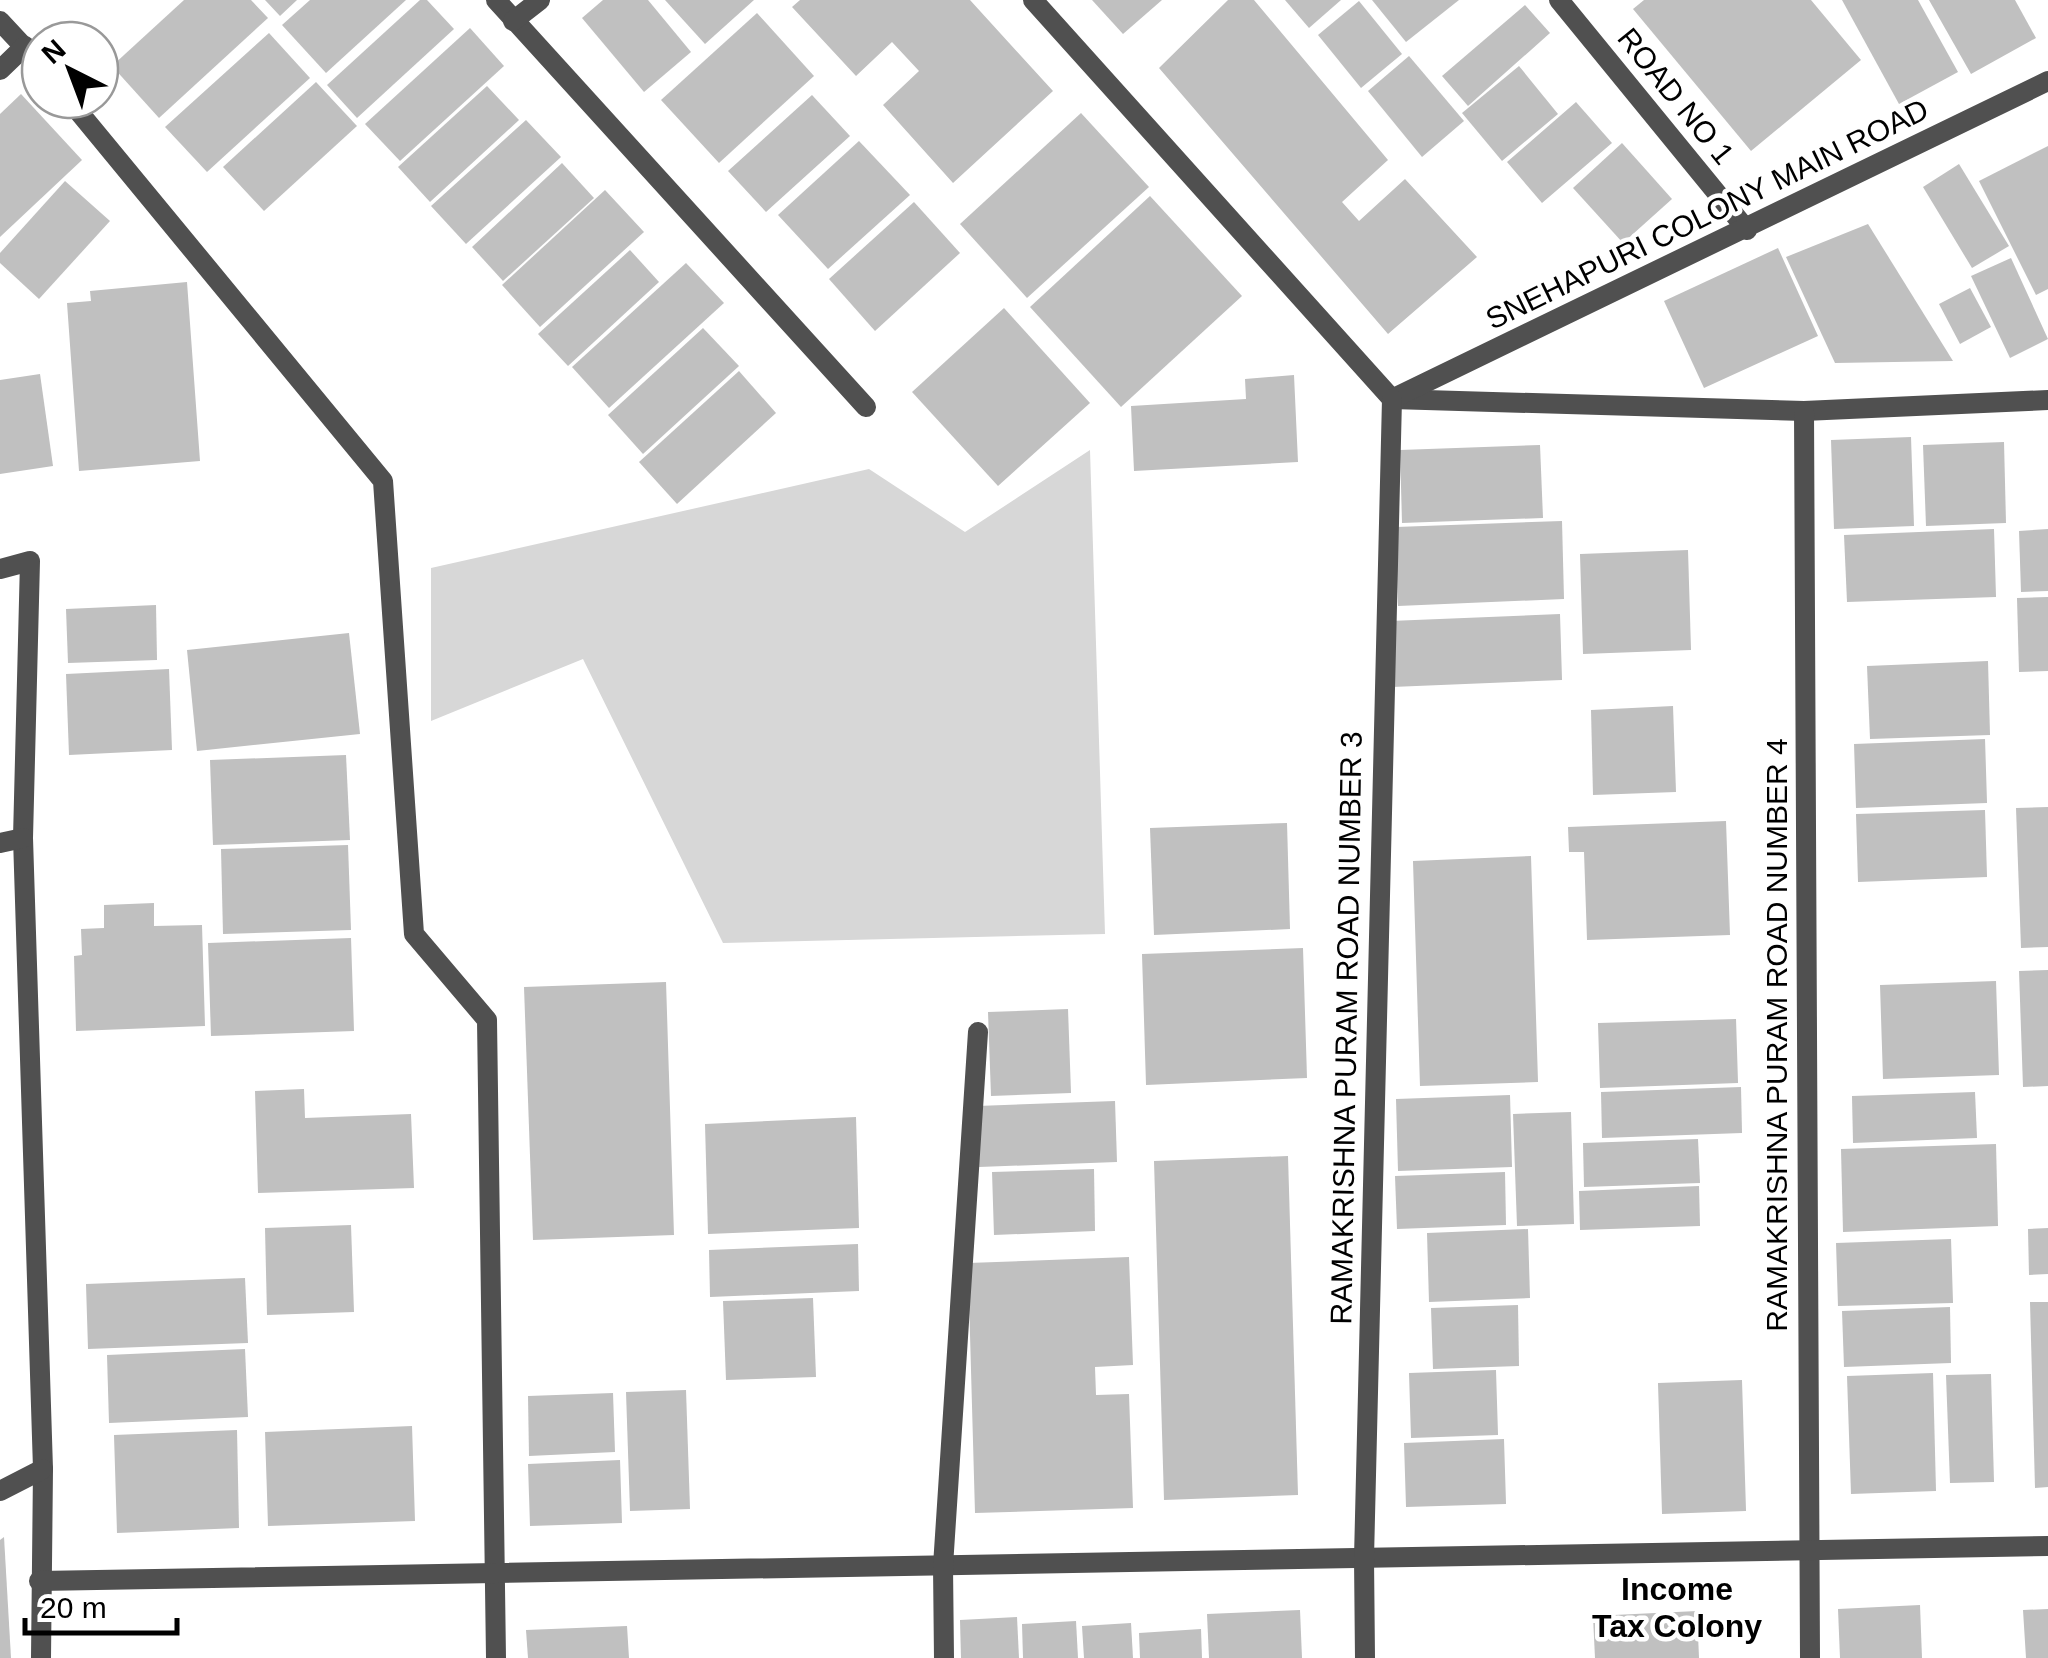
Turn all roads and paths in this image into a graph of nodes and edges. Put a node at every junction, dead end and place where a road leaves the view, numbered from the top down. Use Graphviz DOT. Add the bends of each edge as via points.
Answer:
graph roads {
  1 [pos="496,0"];
  2 [pos="540,0"];
  3 [pos="1033,0"];
  4 [pos="1559,0"];
  5 [pos="0,21"];
  6 [pos="513,21"];
  7 [pos="20,41"];
  8 [pos="20,51"];
  9 [pos="0,70"];
  10 [pos="2048,81"];
  11 [pos="85,120"];
  12 [pos="1747,230"];
  13 [pos="1392,399"];
  14 [pos="2048,400"];
  15 [pos="866,407"];
  16 [pos="1804,411"];
  17 [pos="0,568"];
  18 [pos="23,838"];
  19 [pos="0,843"];
  20 [pos="978,1032"];
  21 [pos="43,1469"];
  22 [pos="0,1492"];
  23 [pos="2048,1546"];
  24 [pos="1808,1548"];
  25 [pos="1364,1558"];
  26 [pos="943,1566"];
  27 [pos="494,1574"];
  28 [pos="39,1582"];
  29 [pos="41,1658"];
  30 [pos="496,1658"];
  31 [pos="944,1658"];
  32 [pos="1365,1658"];
  33 [pos="1810,1658"];
  1 -- 6 [label="street"];
  2 -- 6 [label="street"];
  3 -- 13 [label="street"];
  4 -- 12 [label="street, ROAD NO 1"];
  5 -- 7 [label="street"];
  6 -- 15 [label="street"];
  8 -- 9 [label="street"];
  10 -- 12 [label="street, SNEHAPURI COLONY MAIN ROAD"];
  11 -- 27 [label="street" via="383,481 414,934 486,1020"];
  12 -- 13 [label="street, SNEHAPURI COLONY MAIN ROAD"];
  13 -- 16 [label="street"];
  13 -- 25 [label="street, RAMAKRISHNA PURAM ROAD NUMBER 3"];
  14 -- 16 [label="street"];
  16 -- 24 [label="street, RAMAKRISHNA PURAM ROAD NUMBER 4"];
  17 -- 18 [label="street" via="30,562"];
  18 -- 19 [label="street"];
  18 -- 21 [label="street"];
  20 -- 26 [label="street"];
  21 -- 22 [label="street"];
  21 -- 28 [label="street"];
  23 -- 24 [label="street"];
  24 -- 25 [label="street"];
  24 -- 33 [label="street, RAMAKRISHNA PURAM ROAD NUMBER 4"];
  25 -- 26 [label="street"];
  25 -- 32 [label="street, RAMAKRISHNA PURAM ROAD NUMBER 3"];
  26 -- 27 [label="street"];
  26 -- 31 [label="street"];
  27 -- 28 [label="street"];
  27 -- 30 [label="street"];
  28 -- 29 [label="street"];
}
